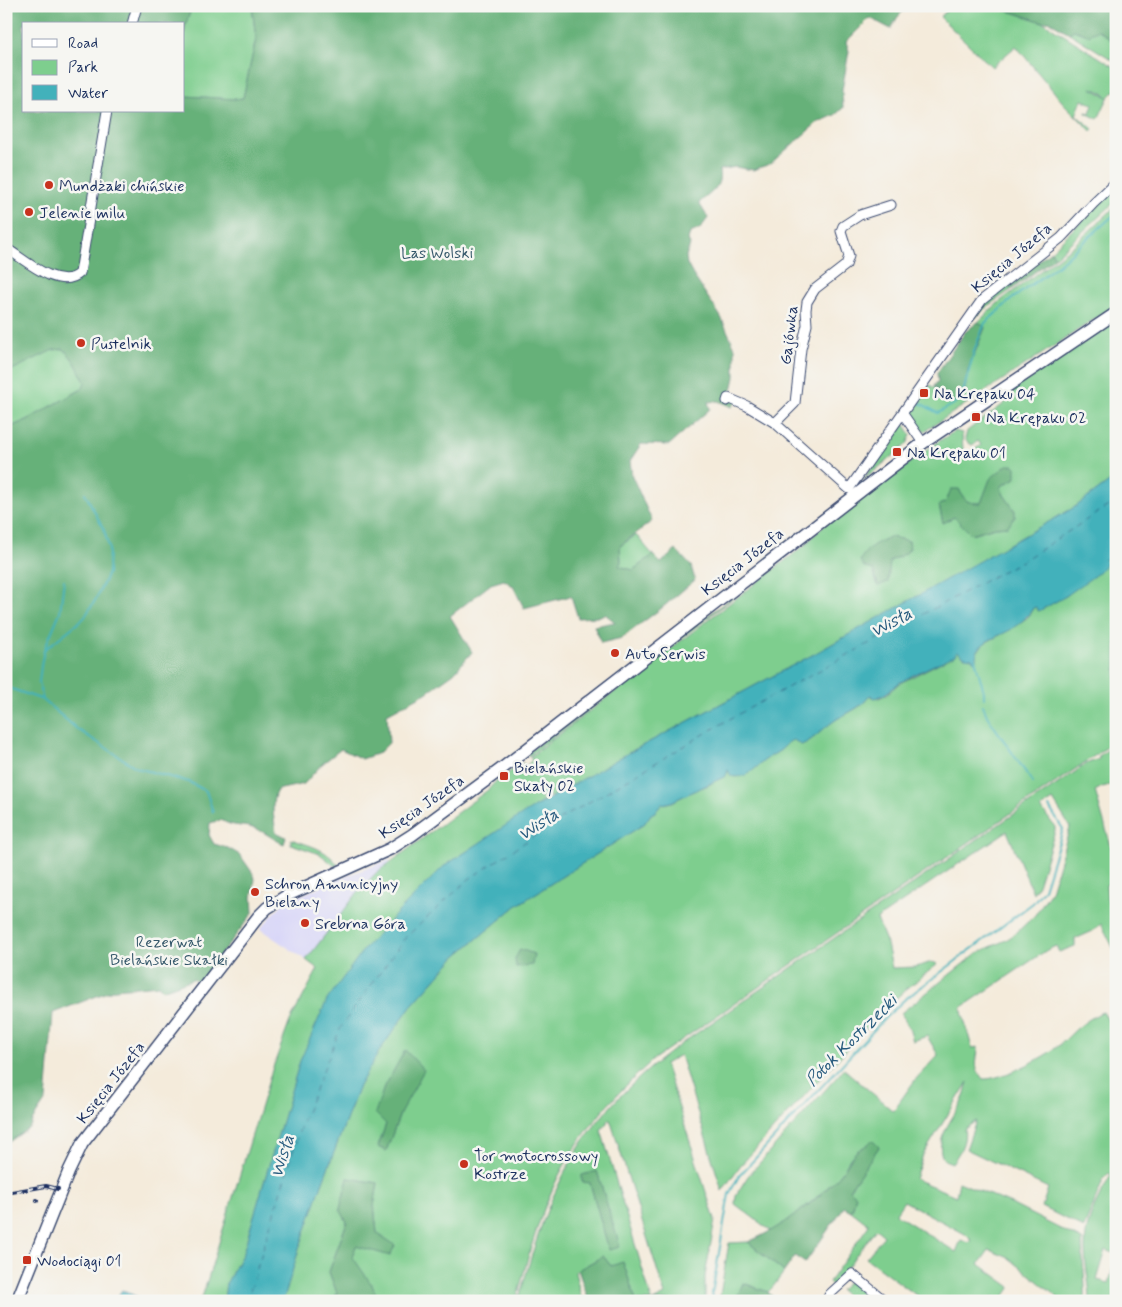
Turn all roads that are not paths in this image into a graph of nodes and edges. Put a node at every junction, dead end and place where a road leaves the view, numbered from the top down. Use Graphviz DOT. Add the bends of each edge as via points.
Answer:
graph roads {
  1 [pos="138,6"];
  2 [pos="133,22"];
  3 [pos="108,112"];
  4 [pos="1116,182"];
  5 [pos="891,204"];
  6 [pos="6,248"];
  7 [pos="1116,313"];
  8 [pos="727,401"];
  9 [pos="903,414"];
  10 [pos="775,423"];
  11 [pos="923,442"];
  12 [pos="17,1301"];
  13 [pos="826,1301"];
  14 [pos="885,1301"];
  1 -- 2 [label="street"];
  3 -- 6 [label="street" via="80,273 67,279 48,275"];
  4 -- 9 [label="street, Księcia Józefa" via="1061,238 982,300"];
  5 -- 10 [label="street, Gajówka" via="860,215 843,226 841,231 850,256 846,265 815,289 807,302 807,325 795,403"];
  7 -- 11 [label="main road, Księcia Józefa"];
  8 -- 10 [label="street" via="728,398 747,406"];
  9 -- 10 [label="street, Księcia Józefa" via="849,489"];
  9 -- 11 [label="street"];
  11 -- 12 [label="main road, Księcia Józefa" via="412,835 390,849 288,895 267,908 82,1144"];
  13 -- 14 [label="street" via="852,1274"];
}
